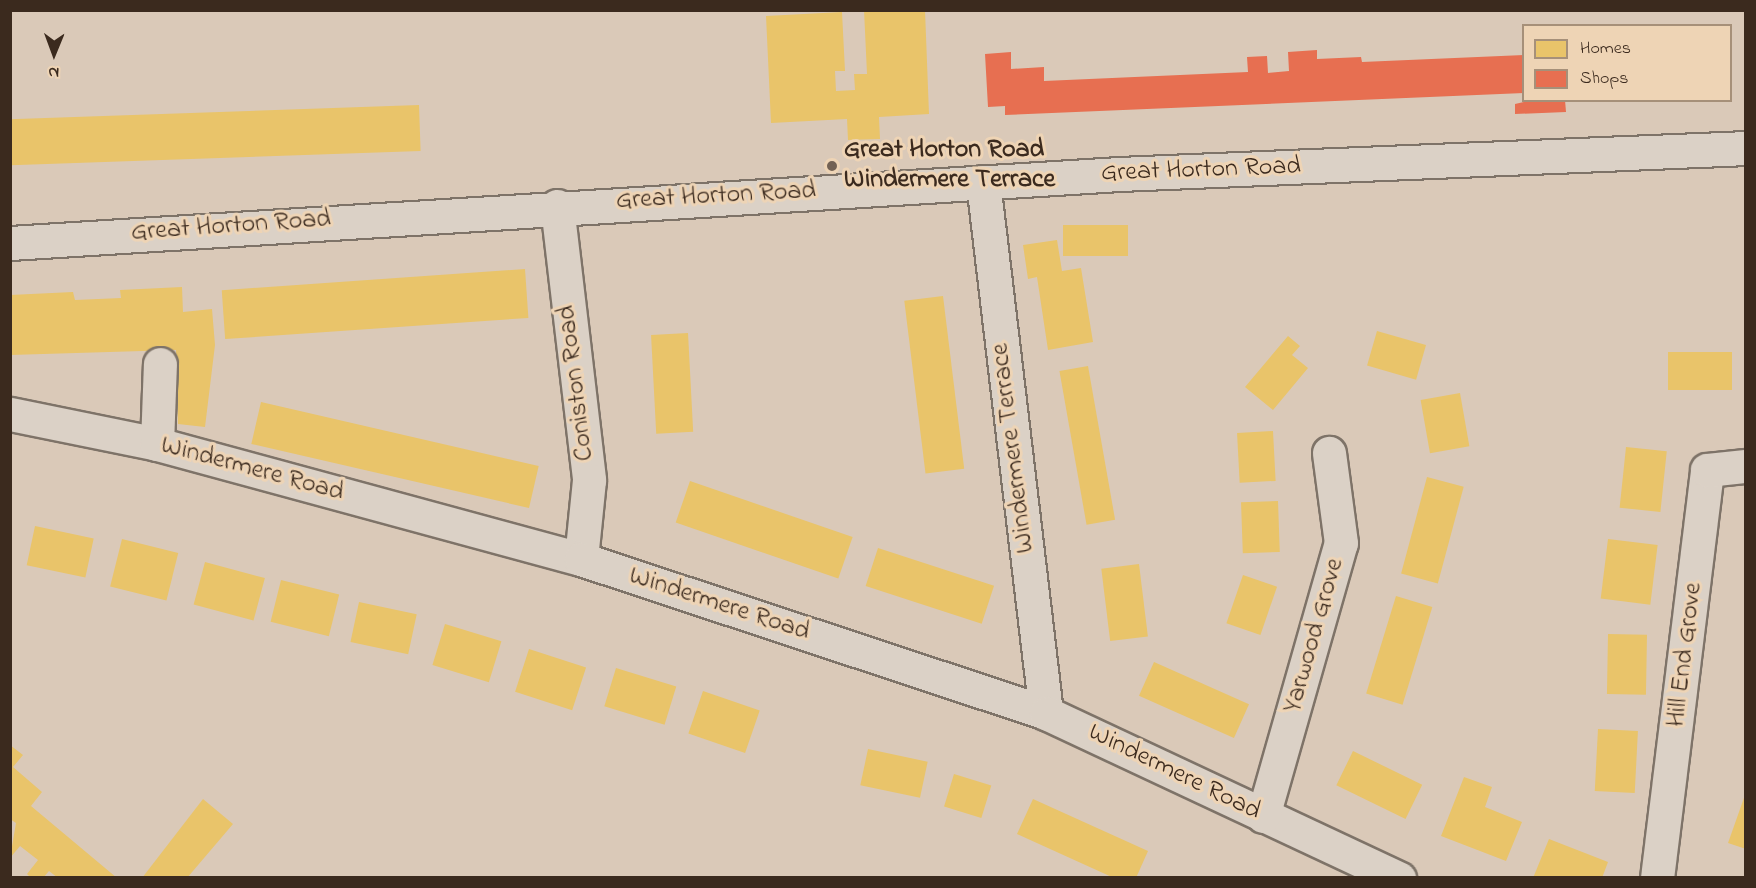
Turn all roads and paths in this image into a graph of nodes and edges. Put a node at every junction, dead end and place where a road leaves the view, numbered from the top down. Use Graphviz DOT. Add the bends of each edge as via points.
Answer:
graph roads {
  1 [pos="1746,148"];
  2 [pos="983,182"];
  3 [pos="557,206"];
  4 [pos="10,243"];
  5 [pos="160,364"];
  6 [pos="10,414"];
  7 [pos="157,444"];
  8 [pos="1329,453"];
  9 [pos="1746,466"];
  10 [pos="581,559"];
  11 [pos="1046,713"];
  12 [pos="1263,816"];
  13 [pos="1399,878"];
  14 [pos="1657,878"];
  1 -- 2 [label="street, Great Horton Road"];
  2 -- 3 [label="street, Great Horton Road"];
  2 -- 11 [label="street, Windermere Terrace"];
  3 -- 4 [label="street, Great Horton Road"];
  3 -- 10 [label="street, Coniston Road" via="589,480"];
  5 -- 7 [label="street"];
  6 -- 7 [label="street, Windermere Road"];
  7 -- 10 [label="street, Windermere Road"];
  8 -- 12 [label="street, Yarwood Grove" via="1341,543"];
  9 -- 14 [label="street, Hill End Grove" via="1707,470"];
  10 -- 11 [label="street, Windermere Road"];
  11 -- 12 [label="street, Windermere Road"];
  12 -- 13 [label="street, Windermere Road"];
}
